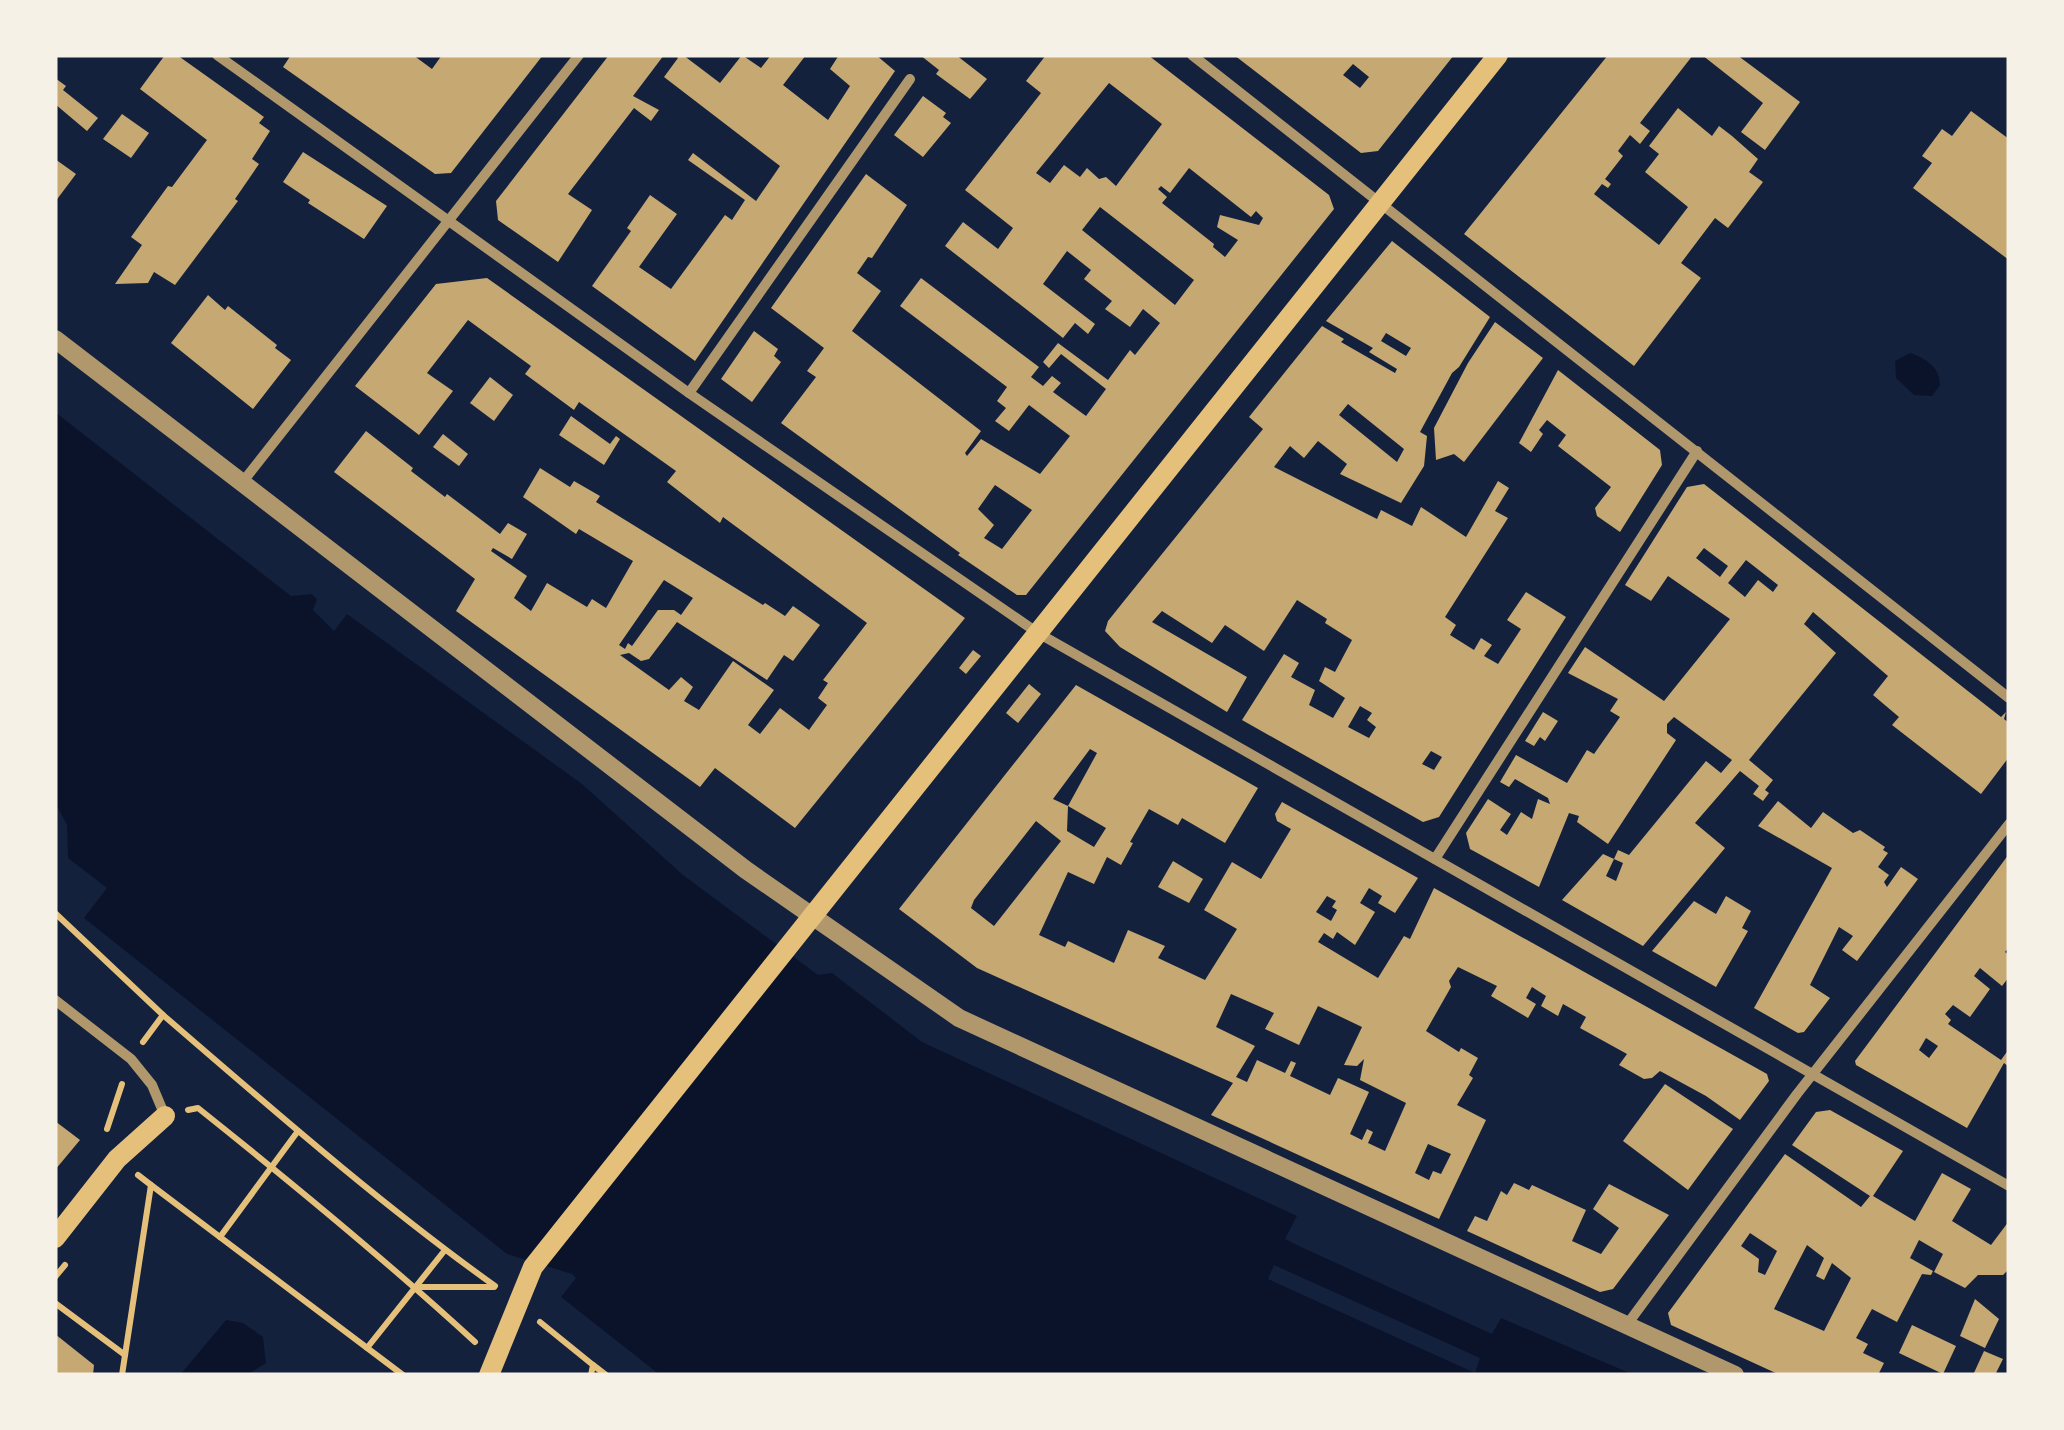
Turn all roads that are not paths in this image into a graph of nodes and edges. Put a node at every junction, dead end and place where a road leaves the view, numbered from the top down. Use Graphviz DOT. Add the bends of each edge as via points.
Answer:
graph roads {
  1 [pos="217,55"];
  2 [pos="578,55"];
  3 [pos="1192,55"];
  4 [pos="1498,55"];
  5 [pos="910,79"];
  6 [pos="1381,202"];
  7 [pos="449,220"];
  8 [pos="55,339"];
  9 [pos="689,393"];
  10 [pos="1697,451"];
  11 [pos="241,484"];
  12 [pos="1038,633"];
  13 [pos="2009,698"];
  14 [pos="2009,824"];
  15 [pos="1435,859"];
  16 [pos="811,915"];
  17 [pos="55,1000"];
  18 [pos="1813,1074"];
  19 [pos="158,1122"];
  20 [pos="2009,1186"];
  21 [pos="55,1238"];
  22 [pos="1626,1326"];
  23 [pos="491,1367"];
  24 [pos="1735,1375"];
  1 -- 7 [label="street"];
  2 -- 7 [label="street"];
  3 -- 6 [label="street"];
  4 -- 6 [label="main road"];
  5 -- 9 [label="street"];
  6 -- 10 [label="street"];
  6 -- 12 [label="main road"];
  7 -- 9 [label="street"];
  7 -- 11 [label="street"];
  8 -- 11 [label="street"];
  9 -- 12 [label="street"];
  10 -- 13 [label="street"];
  10 -- 15 [label="street"];
  11 -- 16 [label="street"];
  12 -- 15 [label="street"];
  12 -- 16 [label="main road"];
  14 -- 18 [label="street"];
  15 -- 18 [label="street"];
  16 -- 22 [label="street" via="959,1018"];
  16 -- 23 [label="main road" via="533,1267"];
  17 -- 19 [label="street" via="131,1059 152,1085"];
  18 -- 20 [label="street"];
  18 -- 22 [label="street"];
  19 -- 21 [label="main road" via="117,1159"];
  22 -- 24 [label="street"];
}
